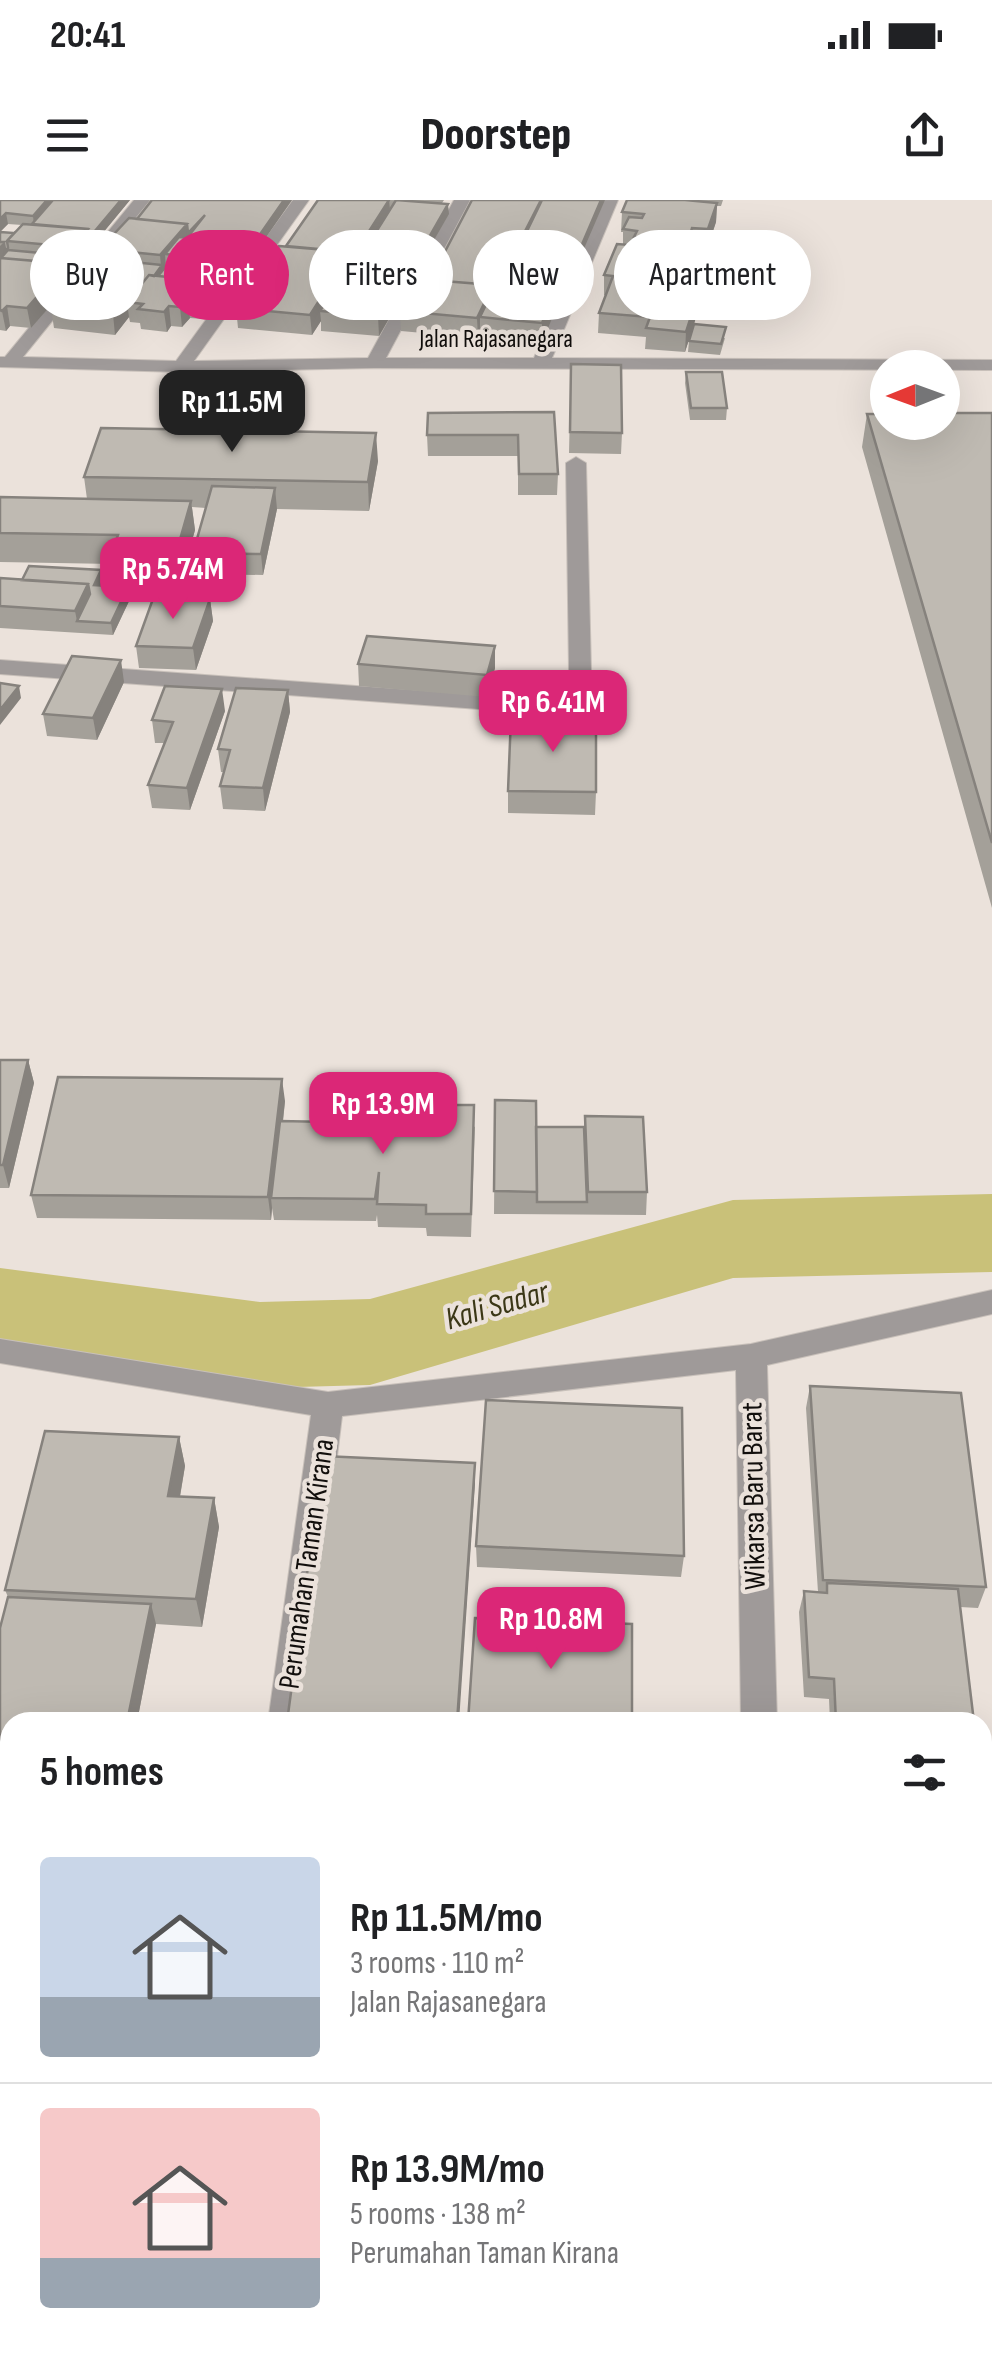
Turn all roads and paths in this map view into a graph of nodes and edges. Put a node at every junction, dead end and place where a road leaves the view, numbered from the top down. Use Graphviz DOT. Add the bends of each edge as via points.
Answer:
graph roads {
  1 [pos="142,200"];
  2 [pos="301,200"];
  3 [pos="462,200"];
  4 [pos="610,200"];
  5 [pos="5,362"];
  6 [pos="374,363"];
  7 [pos="540,365"];
  8 [pos="992,365"];
  9 [pos="181,367"];
  10 [pos="576,462"];
  11 [pos="0,668"];
  12 [pos="992,1302"];
  13 [pos="0,1351"];
  14 [pos="751,1356"];
  15 [pos="328,1406"];
  16 [pos="287,1712"];
  17 [pos="759,1712"];
  1 -- 5 [label="street"];
  2 -- 9 [label="street"];
  3 -- 6 [label="street"];
  4 -- 7 [label="street"];
  5 -- 9 [label="street, Jalan Rajasanegara"];
  6 -- 7 [label="street, Jalan Rajasanegara"];
  6 -- 9 [label="street, Jalan Rajasanegara"];
  7 -- 8 [label="street, Jalan Rajasanegara"];
  10 -- 11 [label="street" via="580,670 574,688 558,699 506,704"];
  12 -- 14 [label="street"];
  13 -- 15 [label="street"];
  14 -- 15 [label="street"];
  14 -- 17 [label="street, Wikarsa Baru Barat"];
  15 -- 16 [label="street, Perumahan Taman Kirana"];
}
